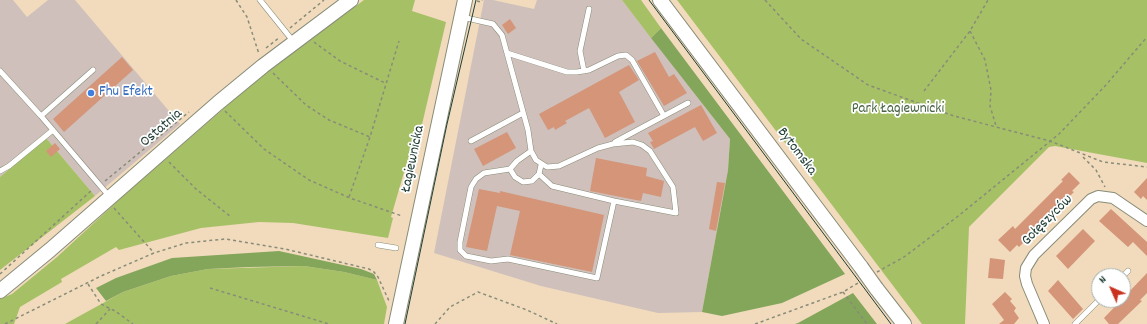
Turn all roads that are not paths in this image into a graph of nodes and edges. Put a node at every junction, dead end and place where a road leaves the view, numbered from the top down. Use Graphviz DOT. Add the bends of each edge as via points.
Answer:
graph roads {
  1 [pos="260,0"];
  2 [pos="351,0"];
  3 [pos="464,0"];
  4 [pos="660,0"];
  5 [pos="589,9"];
  6 [pos="461,16"];
  7 [pos="290,38"];
  8 [pos="507,53"];
  9 [pos="93,70"];
  10 [pos="584,71"];
  11 [pos="1,74"];
  12 [pos="688,103"];
  13 [pos="523,113"];
  14 [pos="41,116"];
  15 [pos="664,116"];
  16 [pos="53,130"];
  17 [pos="472,141"];
  18 [pos="613,144"];
  19 [pos="531,151"];
  20 [pos="541,165"];
  21 [pos="510,169"];
  22 [pos="0,171"];
  23 [pos="539,174"];
  24 [pos="110,200"];
  25 [pos="614,201"];
  26 [pos="1147,221"];
  27 [pos="378,245"];
  28 [pos="396,248"];
  29 [pos="0,291"];
  30 [pos="1091,308"];
  31 [pos="396,324"];
  32 [pos="904,324"];
  33 [pos="1044,324"];
  34 [pos="1075,324"];
  1 -- 7 [label="lane"];
  2 -- 7 [label="street, Ostatnia"];
  3 -- 6 [label="street, Łagiewnicka"];
  4 -- 32 [label="street, Bytomska, bridge" via="862,274"];
  5 -- 10 [label="lane" via="580,51"];
  6 -- 8 [label="lane" via="493,24 502,35"];
  6 -- 31 [label="street, Łagiewnicka"];
  7 -- 24 [label="street, Ostatnia"];
  8 -- 10 [label="lane" via="567,72"];
  8 -- 13 [label="lane"];
  9 -- 14 [label="lane"];
  10 -- 15 [label="lane" via="626,55 632,60"];
  11 -- 14 [label="lane"];
  12 -- 15 [label="lane"];
  13 -- 17 [label="lane"];
  13 -- 19 [label="lane"];
  14 -- 16 [label="lane"];
  15 -- 18 [label="lane"];
  16 -- 22 [label="lane"];
  16 -- 24 [label="lane"];
  18 -- 20 [label="lane" via="558,166"];
  18 -- 25 [label="lane" via="633,142 650,150 673,187 676,213"];
  19 -- 20 [label="lane"];
  19 -- 21 [label="lane" via="517,160"];
  20 -- 23 [label="lane"];
  21 -- 23 [label="lane" via="514,177 523,182 532,181"];
  21 -- 25 [label="lane" via="484,173 471,187 460,242 460,250 466,256 491,261 508,258 597,278"];
  23 -- 25 [label="lane" via="552,186"];
  24 -- 29 [label="street, Ostatnia"];
  26 -- 33 [label="street, Gołęszyców" via="1114,198 1098,196 1091,199 1034,255 1026,268 1025,276"];
  27 -- 28 [label="lane"];
  30 -- 34 [label="lane"];
}
